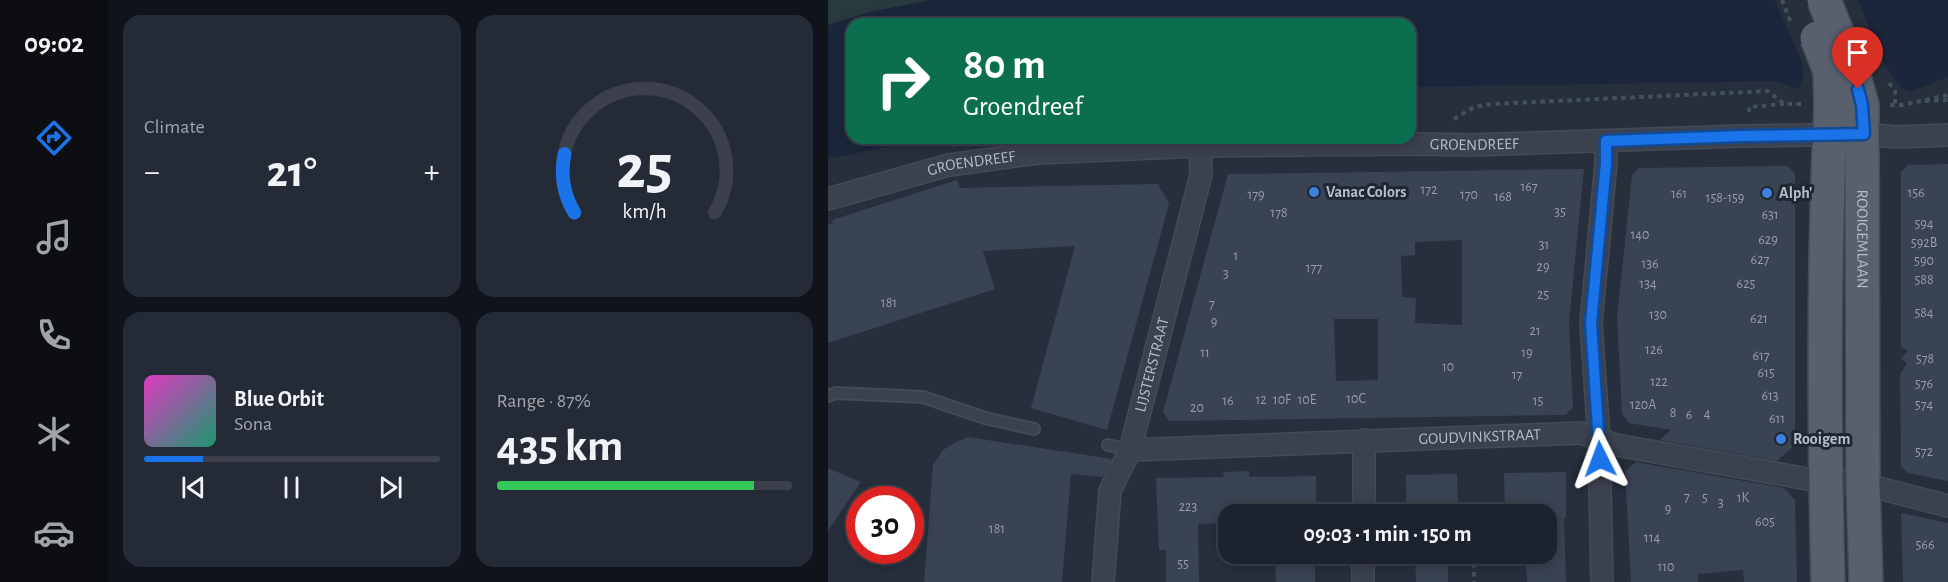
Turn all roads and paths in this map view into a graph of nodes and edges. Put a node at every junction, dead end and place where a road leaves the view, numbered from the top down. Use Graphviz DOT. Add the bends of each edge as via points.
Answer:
graph roads {
  1 [pos="1802,0"];
  2 [pos="1824,0"];
  3 [pos="1948,95"];
  4 [pos="1948,100"];
  5 [pos="1911,101"];
  6 [pos="1784,104"];
  7 [pos="1749,112"];
  8 [pos="1845,115"];
  9 [pos="1450,122"];
  10 [pos="1948,135"];
  11 [pos="1606,141"];
  12 [pos="1200,146"];
  13 [pos="828,198"];
  14 [pos="828,396"];
  15 [pos="1034,429"];
  16 [pos="1599,439"];
  17 [pos="1364,441"];
  18 [pos="1108,446"];
  19 [pos="1130,450"];
  20 [pos="1824,481"];
  21 [pos="1863,484"];
  22 [pos="1364,504"];
  23 [pos="1948,506"];
  24 [pos="1363,564"];
  25 [pos="1474,564"];
  26 [pos="1103,582"];
  27 [pos="1363,582"];
  28 [pos="1474,582"];
  29 [pos="1602,582"];
  30 [pos="1828,582"];
  31 [pos="1866,582"];
  1 -- 8 [label="main road, ROOIGEMLAAN, bridge"];
  2 -- 8 [label="main road, ROOIGEMLAAN, bridge" via="1853,73"];
  3 -- 5 [label="path"];
  4 -- 5 [label="path"];
  5 -- 8 [label="path"];
  6 -- 7 [label="path" via="1749,107"];
  6 -- 8 [label="path"];
  6 -- 9 [label="path" via="1768,92 1492,104 1474,107"];
  8 -- 10 [label="street, GROENDREEF" via="1895,137"];
  8 -- 11 [label="street, GROENDREEF"];
  8 -- 20 [label="main road, ROOIGEMLAAN" via="1827,177"];
  8 -- 21 [label="main road, ROOIGEMLAAN"];
  11 -- 12 [label="street, GROENDREEF"];
  11 -- 16 [label="street" via="1591,323"];
  12 -- 13 [label="street, GROENDREEF" via="1038,153 950,165"];
  12 -- 19 [label="street, LIJSTERSTRAAT" via="1201,175"];
  14 -- 15 [label="lane" via="836,393 923,397 985,418"];
  16 -- 17 [label="street, GOUDVINKSTRAAT" via="1581,433"];
  16 -- 20 [label="street, GOUDVINKSTRAAT"];
  16 -- 29 [label="street"];
  17 -- 19 [label="street, GOUDVINKSTRAAT"];
  17 -- 22 [label="street"];
  18 -- 19 [label="lane"];
  19 -- 26 [label="street, LIJSTERSTRAAT" via="1110,491"];
  20 -- 21 [label="street"];
  20 -- 30 [label="main road, ROOIGEMLAAN"];
  21 -- 23 [label="street"];
  21 -- 31 [label="main road, ROOIGEMLAAN"];
  24 -- 27 [label="street"];
  25 -- 28 [label="path"];
}
